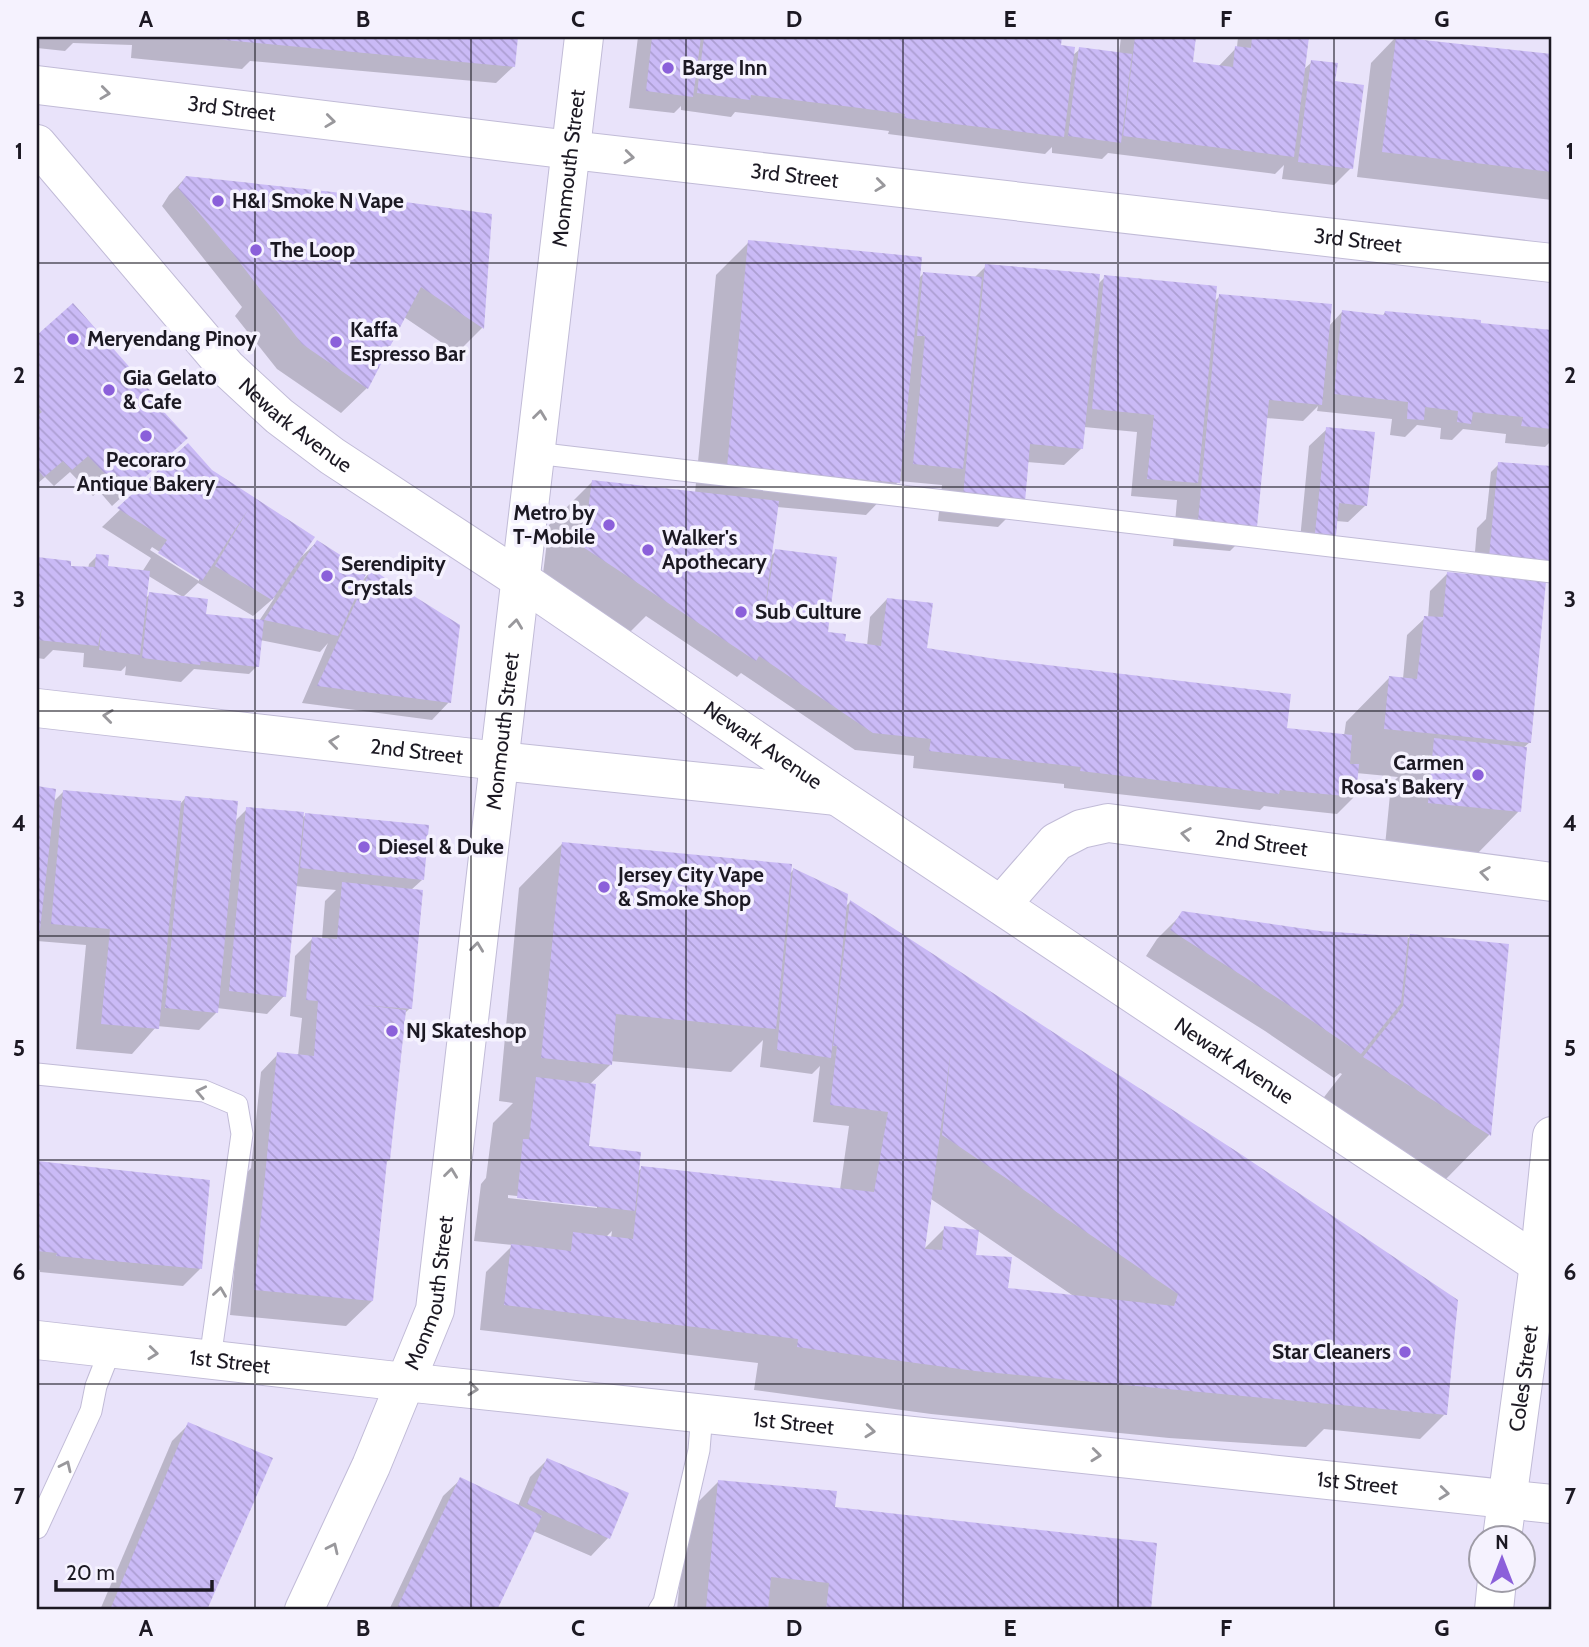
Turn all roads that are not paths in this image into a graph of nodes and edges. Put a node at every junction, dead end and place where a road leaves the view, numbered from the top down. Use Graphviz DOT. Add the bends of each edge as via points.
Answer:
graph roads {
  1 [pos="584,37"];
  2 [pos="37,85"];
  3 [pos="37,144"];
  4 [pos="571,150"];
  5 [pos="1552,263"];
  6 [pos="535,453"];
  7 [pos="1552,572"];
  8 [pos="521,580"];
  9 [pos="37,708"];
  10 [pos="499,761"];
  11 [pos="836,796"];
  12 [pos="1552,882"];
  13 [pos="1001,905"];
  14 [pos="37,1074"];
  15 [pos="1552,1136"];
  16 [pos="1546,1268"];
  17 [pos="37,1340"];
  18 [pos="111,1348"];
  19 [pos="210,1359"];
  20 [pos="405,1382"];
  21 [pos="702,1413"];
  22 [pos="1507,1499"];
  23 [pos="1552,1504"];
  24 [pos="1504,1524"];
  25 [pos="37,1528"];
  26 [pos="304,1610"];
  27 [pos="659,1610"];
  1 -- 4 [label="street, Monmouth Street"];
  2 -- 4 [label="street, 3rd Street, one-way"];
  3 -- 8 [label="street, Newark Avenue" via="227,368 279,416"];
  4 -- 5 [label="street, 3rd Street, one-way"];
  6 -- 4 [label="street, Monmouth Street, one-way"];
  6 -- 7 [label="lane"];
  6 -- 8 [label="street, Monmouth Street"];
  10 -- 8 [label="street, Monmouth Street, one-way"];
  8 -- 11 [label="street, Newark Avenue"];
  10 -- 9 [label="street, 2nd Street, one-way"];
  10 -- 11 [label="street, 2nd Street"];
  20 -- 10 [label="street, Monmouth Street, one-way" via="435,1310"];
  11 -- 13 [label="street, Newark Avenue"];
  12 -- 13 [label="street, 2nd Street, one-way" via="1108,823 1081,829 1056,842"];
  13 -- 16 [label="street, Newark Avenue"];
  19 -- 14 [label="lane, one-way" via="242,1134 237,1105 204,1091"];
  15 -- 16 [label="street, Coles Street"];
  16 -- 22 [label="street, Coles Street"];
  17 -- 18 [label="street, 1st Street"];
  18 -- 19 [label="street, 1st Street, one-way"];
  25 -- 18 [label="lane, one-way" via="91,1411"];
  19 -- 20 [label="street, 1st Street"];
  20 -- 21 [label="street, 1st Street, one-way"];
  26 -- 20 [label="street, Monmouth Street, one-way"];
  21 -- 22 [label="street, 1st Street, one-way"];
  21 -- 27 [label="lane" via="699,1450"];
  22 -- 23 [label="street, 1st Street"];
  22 -- 24 [label="street, Coles Street"];
}
